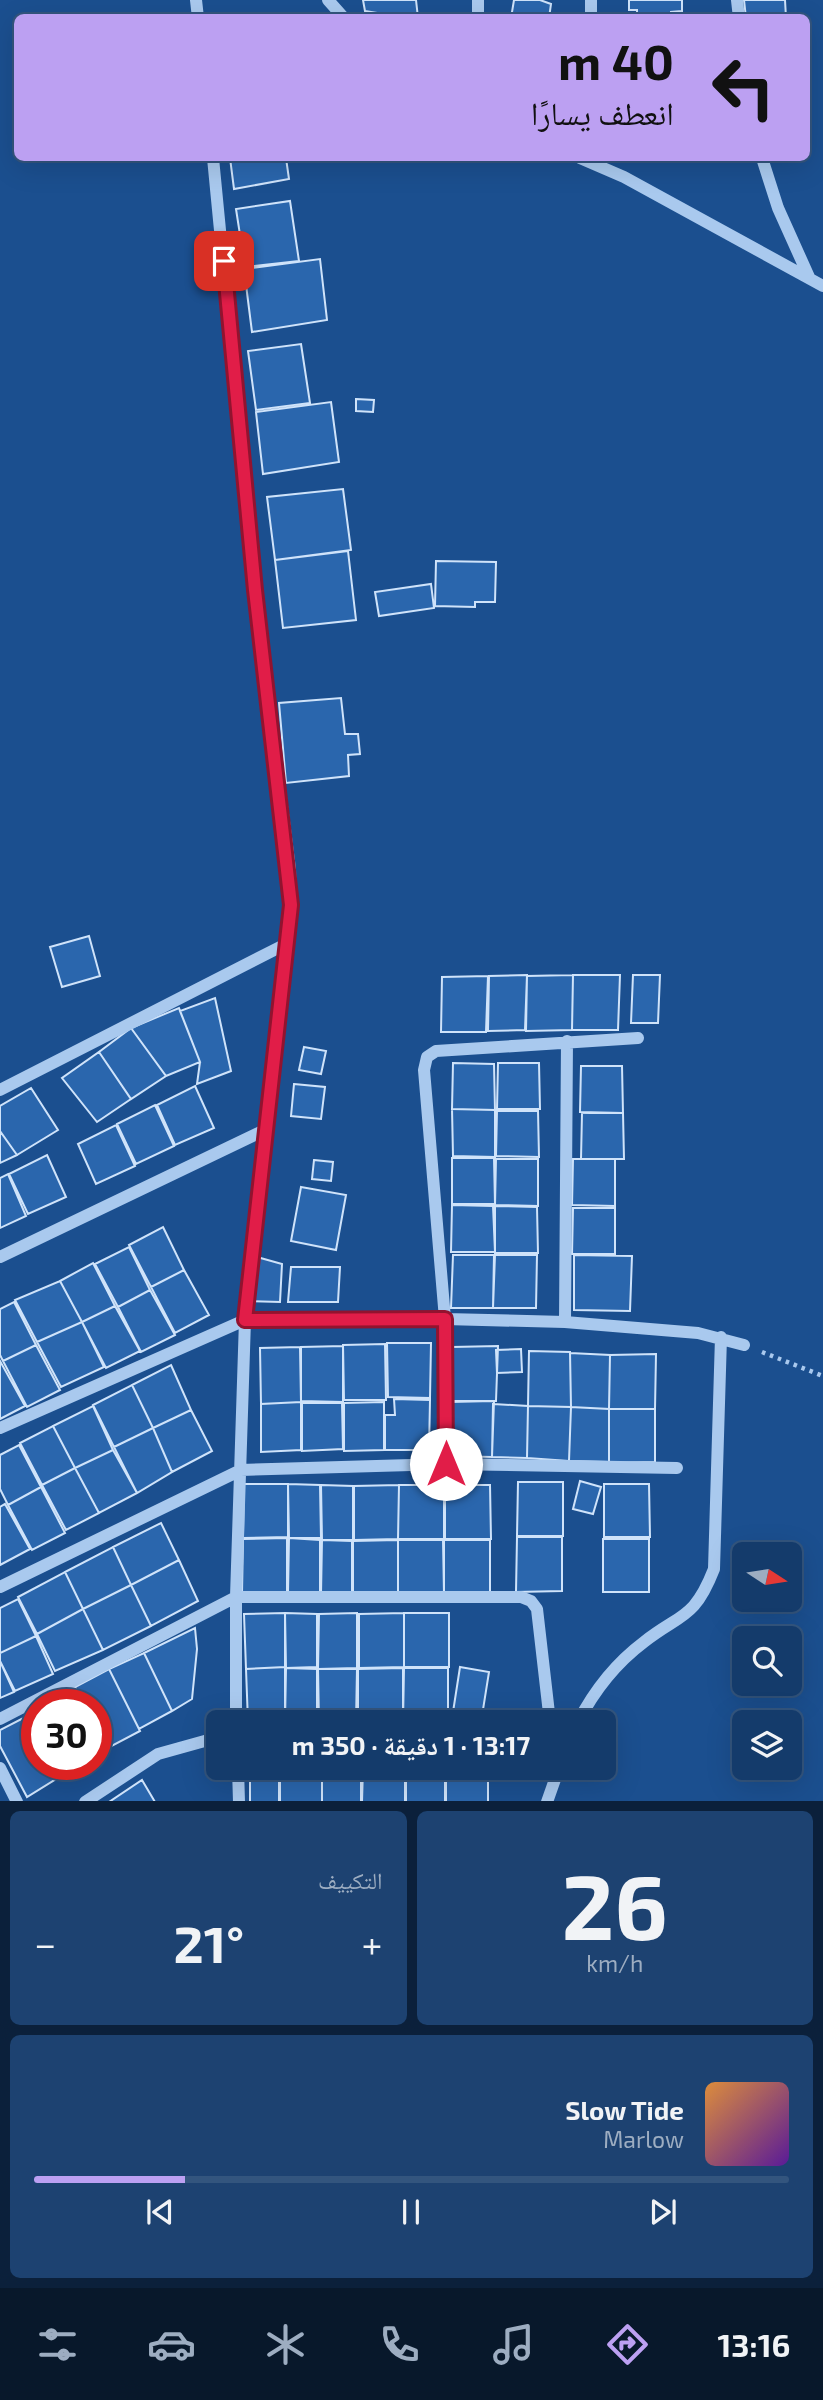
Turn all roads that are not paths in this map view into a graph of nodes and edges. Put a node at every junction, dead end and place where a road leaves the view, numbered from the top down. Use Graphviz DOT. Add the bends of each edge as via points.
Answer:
graph roads {
  1 [pos="207,0"];
  2 [pos="328,0"];
  3 [pos="197,10"];
  4 [pos="340,14"];
  5 [pos="213,161"];
  6 [pos="590,161"];
  7 [pos="763,161"];
  8 [pos="810,278"];
  9 [pos="823,285"];
  10 [pos="288,943"];
  11 [pos="638,1038"];
  12 [pos="567,1041"];
  13 [pos="0,1090"];
  14 [pos="267,1129"];
  15 [pos="0,1257"];
  16 [pos="445,1319"];
  17 [pos="245,1320"];
  18 [pos="565,1322"];
  19 [pos="720,1337"];
  20 [pos="744,1345"];
  21 [pos="0,1428"];
  22 [pos="446,1464"];
  23 [pos="677,1468"];
  24 [pos="241,1470"];
  25 [pos="0,1587"];
  26 [pos="236,1597"];
  27 [pos="236,1710"];
  28 [pos="549,1710"];
  29 [pos="586,1710"];
  30 [pos="0,1719"];
  31 [pos="206,1740"];
  32 [pos="0,1768"];
  33 [pos="238,1780"];
  34 [pos="555,1780"];
  35 [pos="17,1801"];
  36 [pos="85,1801"];
  37 [pos="239,1801"];
  38 [pos="547,1801"];
  1 -- 3 [label="street"];
  2 -- 4 [label="street"];
  5 -- 10 [label="street" via="255,590 289,869"];
  6 -- 8 [label="street"];
  7 -- 8 [label="street" via="778,208"];
  8 -- 9 [label="street"];
  10 -- 13 [label="street"];
  10 -- 14 [label="street"];
  11 -- 12 [label="street"];
  12 -- 16 [label="street" via="436,1051 427,1057 424,1070"];
  12 -- 18 [label="street"];
  14 -- 15 [label="street"];
  14 -- 17 [label="street"];
  16 -- 17 [label="street"];
  16 -- 18 [label="street"];
  16 -- 22 [label="street"];
  17 -- 21 [label="street"];
  17 -- 24 [label="street"];
  18 -- 19 [label="street"];
  19 -- 20 [label="street"];
  19 -- 29 [label="street" via="714,1569 689,1612 622,1661"];
  22 -- 23 [label="street"];
  22 -- 24 [label="street"];
  24 -- 25 [label="street"];
  24 -- 26 [label="street"];
  26 -- 27 [label="street"];
  26 -- 28 [label="street" via="526,1598 537,1609"];
  26 -- 30 [label="street"];
  31 -- 36 [label="street" via="158,1754"];
  32 -- 35 [label="street"];
  33 -- 37 [label="street"];
  34 -- 38 [label="street"];
}
